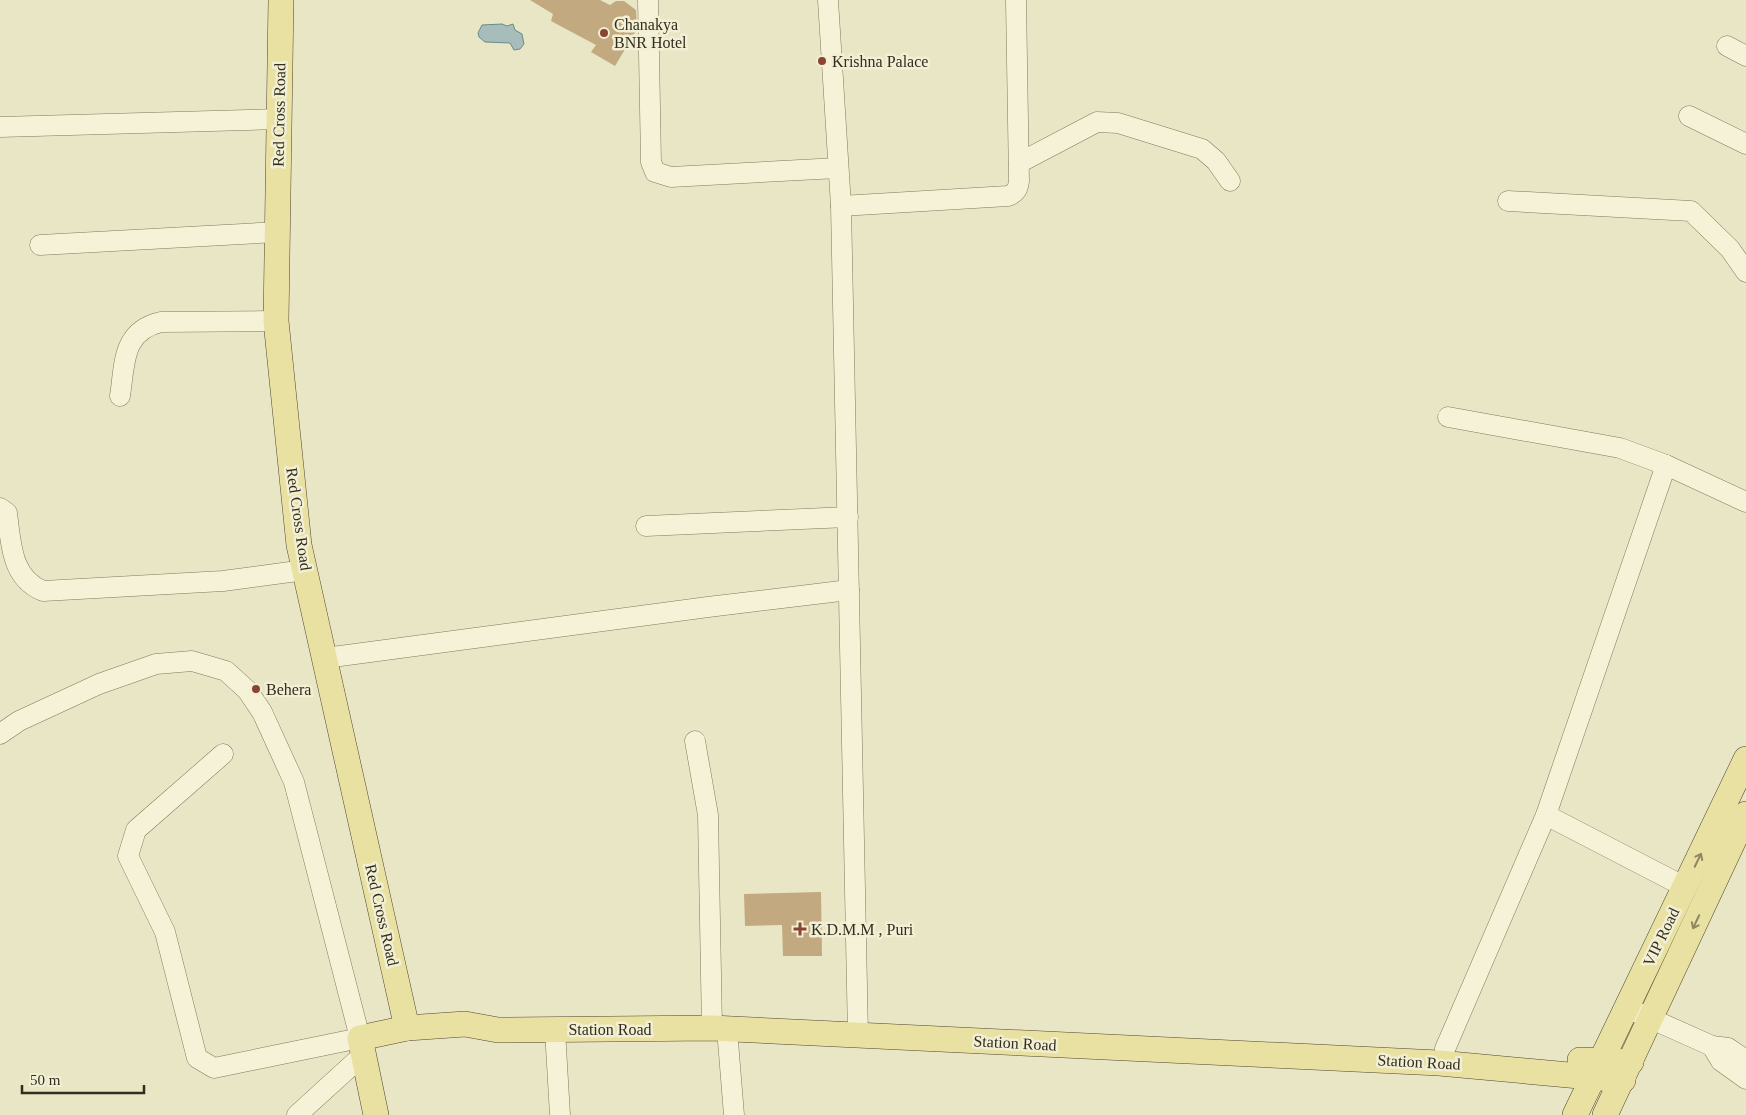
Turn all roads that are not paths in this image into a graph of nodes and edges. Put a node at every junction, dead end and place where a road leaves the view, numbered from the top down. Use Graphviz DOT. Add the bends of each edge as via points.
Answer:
graph roads {
  1 [pos="281,0"];
  2 [pos="648,0"];
  3 [pos="828,0"];
  4 [pos="1016,0"];
  5 [pos="1727,46"];
  6 [pos="1746,56"];
  7 [pos="1689,116"];
  8 [pos="279,119"];
  9 [pos="0,127"];
  10 [pos="1746,144"];
  11 [pos="1019,163"];
  12 [pos="838,168"];
  13 [pos="1230,181"];
  14 [pos="1508,202"];
  15 [pos="841,206"];
  16 [pos="278,232"];
  17 [pos="40,244"];
  18 [pos="1746,272"];
  19 [pos="276,322"];
  20 [pos="120,396"];
  21 [pos="1448,417"];
  22 [pos="1666,465"];
  23 [pos="1746,502"];
  24 [pos="0,508"];
  25 [pos="848,517"];
  26 [pos="646,526"];
  27 [pos="8,567"];
  28 [pos="305,570"];
  29 [pos="849,590"];
  30 [pos="324,658"];
  31 [pos="0,734"];
  32 [pos="695,741"];
  33 [pos="223,754"];
  34 [pos="1746,759"];
  35 [pos="1546,815"];
  36 [pos="1745,817"];
  37 [pos="1685,887"];
  38 [pos="1627,1007"];
  39 [pos="1650,1019"];
  40 [pos="465,1024"];
  41 [pos="717,1025"];
  42 [pos="407,1028"];
  43 [pos="859,1028"];
  44 [pos="555,1030"];
  45 [pos="362,1046"];
  46 [pos="1712,1046"];
  47 [pos="1445,1049"];
  48 [pos="1746,1060"];
  49 [pos="1597,1069"];
  50 [pos="1627,1071"];
  51 [pos="1746,1079"];
  52 [pos="297,1115"];
  53 [pos="376,1115"];
  54 [pos="560,1115"];
  55 [pos="734,1115"];
  56 [pos="1575,1115"];
  57 [pos="1605,1115"];
  1 -- 8 [label="main road, Red Cross Road"];
  2 -- 12 [label="street" via="651,162 655,172 671,177"];
  3 -- 12 [label="street"];
  4 -- 11 [label="street"];
  5 -- 6 [label="street"];
  7 -- 10 [label="street"];
  8 -- 9 [label="street"];
  8 -- 16 [label="main road, Red Cross Road"];
  11 -- 13 [label="street" via="1097,122 1118,123 1202,149 1216,161"];
  11 -- 15 [label="street" via="1018,189 1008,196"];
  12 -- 15 [label="street"];
  14 -- 18 [label="street" via="1691,211 1730,249"];
  15 -- 25 [label="street"];
  16 -- 17 [label="street"];
  16 -- 19 [label="main road, Red Cross Road"];
  19 -- 20 [label="street" via="161,322 146,325 135,334 127,354"];
  19 -- 28 [label="main road, Red Cross Road" via="299,545"];
  21 -- 22 [label="street" via="1620,448"];
  22 -- 23 [label="street"];
  22 -- 35 [label="street"];
  24 -- 27 [label="street" via="7,512"];
  25 -- 26 [label="street"];
  25 -- 29 [label="street"];
  27 -- 28 [label="street" via="43,591 223,581"];
  28 -- 30 [label="main road, Red Cross Road"];
  29 -- 30 [label="street"];
  29 -- 43 [label="street"];
  30 -- 42 [label="main road, Red Cross Road"];
  31 -- 45 [label="street" via="19,721 98,684 156,664 192,661 226,671 247,690 262,712 294,782"];
  32 -- 41 [label="street" via="708,815"];
  33 -- 45 [label="street" via="136,830 128,856 165,932 197,1058 214,1068"];
  37 -- 34 [label="main road, VIP Road, one-way"];
  35 -- 37 [label="street"];
  35 -- 47 [label="street"];
  36 -- 39 [label="main road, VIP Road, one-way"];
  37 -- 38 [label="main road, VIP Road"];
  38 -- 39 [label="street"];
  38 -- 49 [label="main road, VIP Road"];
  39 -- 46 [label="street"];
  39 -- 50 [label="main road, VIP Road"];
  40 -- 41 [label="main road" via="500,1015"];
  40 -- 42 [label="main road, Station Road"];
  40 -- 44 [label="main road, Station Road" via="498,1030"];
  41 -- 43 [label="main road, Station Road"];
  41 -- 44 [label="main road, Station Road"];
  41 -- 55 [label="street"];
  42 -- 45 [label="main road, Station Road"];
  43 -- 47 [label="main road"];
  43 -- 49 [label="main road, Station Road" via="1439,1063"];
  44 -- 54 [label="street"];
  45 -- 52 [label="street"];
  45 -- 53 [label="main road"];
  46 -- 48 [label="street" via="1728,1048"];
  46 -- 51 [label="street" via="1721,1061"];
  47 -- 49 [label="main road"];
  49 -- 50 [label="main road, Station Road"];
  49 -- 56 [label="main road, VIP Road"];
  50 -- 57 [label="main road, VIP Road"];
}
